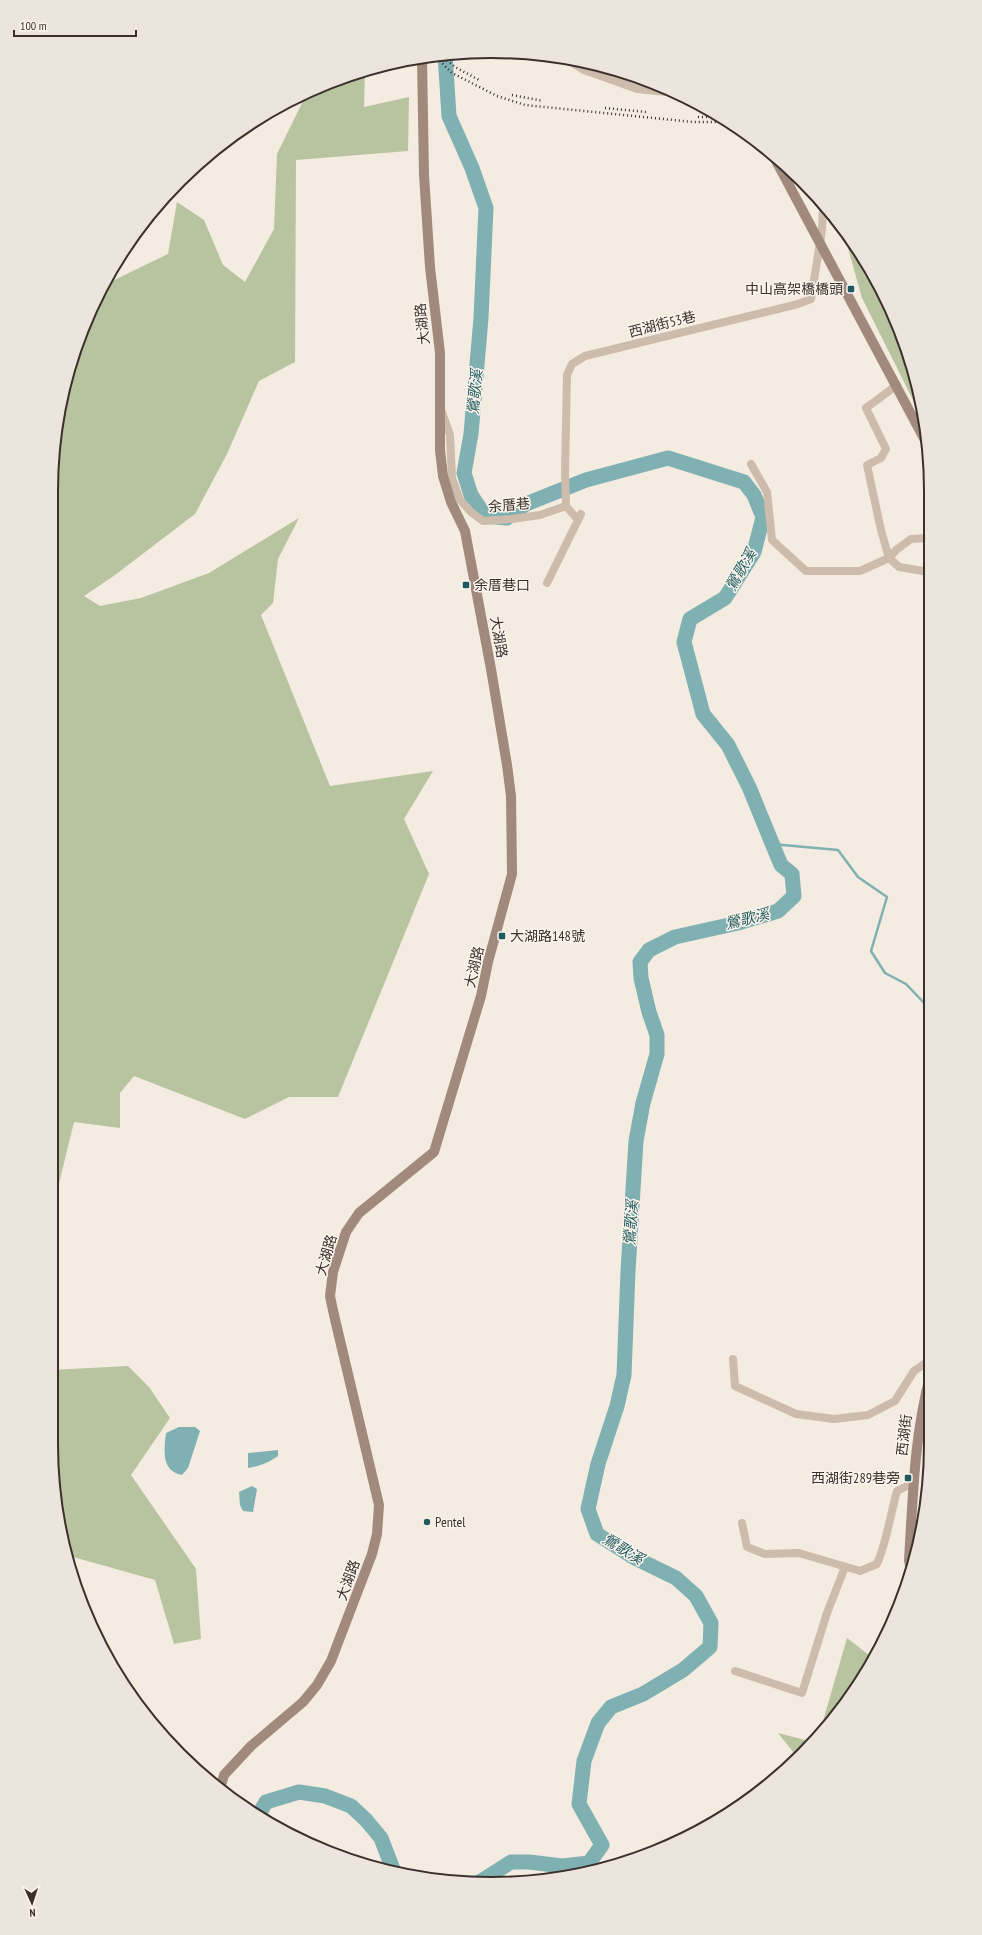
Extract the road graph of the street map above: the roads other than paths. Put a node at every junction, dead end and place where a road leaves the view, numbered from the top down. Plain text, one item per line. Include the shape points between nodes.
1 (422, 64) edge
2 (579, 67) edge
3 (658, 92) edge
4 (780, 169) edge
5 (823, 212) edge
6 (820, 245) junction
7 (897, 385) junction
8 (440, 408) junction
9 (919, 429) edge
10 (751, 464) dead end
11 (566, 506) junction
12 (924, 538) edge
13 (889, 558) junction
14 (924, 571) edge
15 (547, 583) dead end
16 (733, 1359) dead end
17 (924, 1364) edge
18 (924, 1399) edge
19 (913, 1483) junction
20 (742, 1523) dead end
21 (910, 1551) edge
22 (845, 1567) junction
23 (735, 1671) dead end
24 (222, 1783) edge

1 - 8 street, 大湖路 via 424,175 430,267 440,353
2 - 3 street via 637,90
4 - 6 street
5 - 6 street
6 - 7 street
6 - 11 street, 西湖街53巷 via 811,299 586,356 572,364 567,374
7 - 9 street
7 - 13 street via 866,408 886,449 882,458 867,465
8 - 11 street, 余厝巷 via 450,435 452,478 460,500 471,512 483,521 512,520 540,515
8 - 24 street, 大湖路 via 440,450 444,476 450,502 465,531 502,734 511,796 512,874 488,962 482,996 434,1152 359,1213 346,1232 333,1272 330,1296 379,1505 377,1534 372,1554 331,1661 317,1685 302,1702 251,1746 224,1774
10 - 13 street via 767,492 772,540 806,571 860,571
11 - 15 street via 579,517
12 - 13 street via 911,539
13 - 14 street via 899,567
16 - 17 street via 735,1386 796,1414 834,1419 868,1415 895,1401 914,1371
18 - 19 street, 西湖街
19 - 21 street, 西湖街
19 - 22 street via 897,1491 885,1547 877,1564 860,1571
20 - 22 street via 747,1547 765,1554 799,1553
22 - 23 street via 827,1613 802,1693

